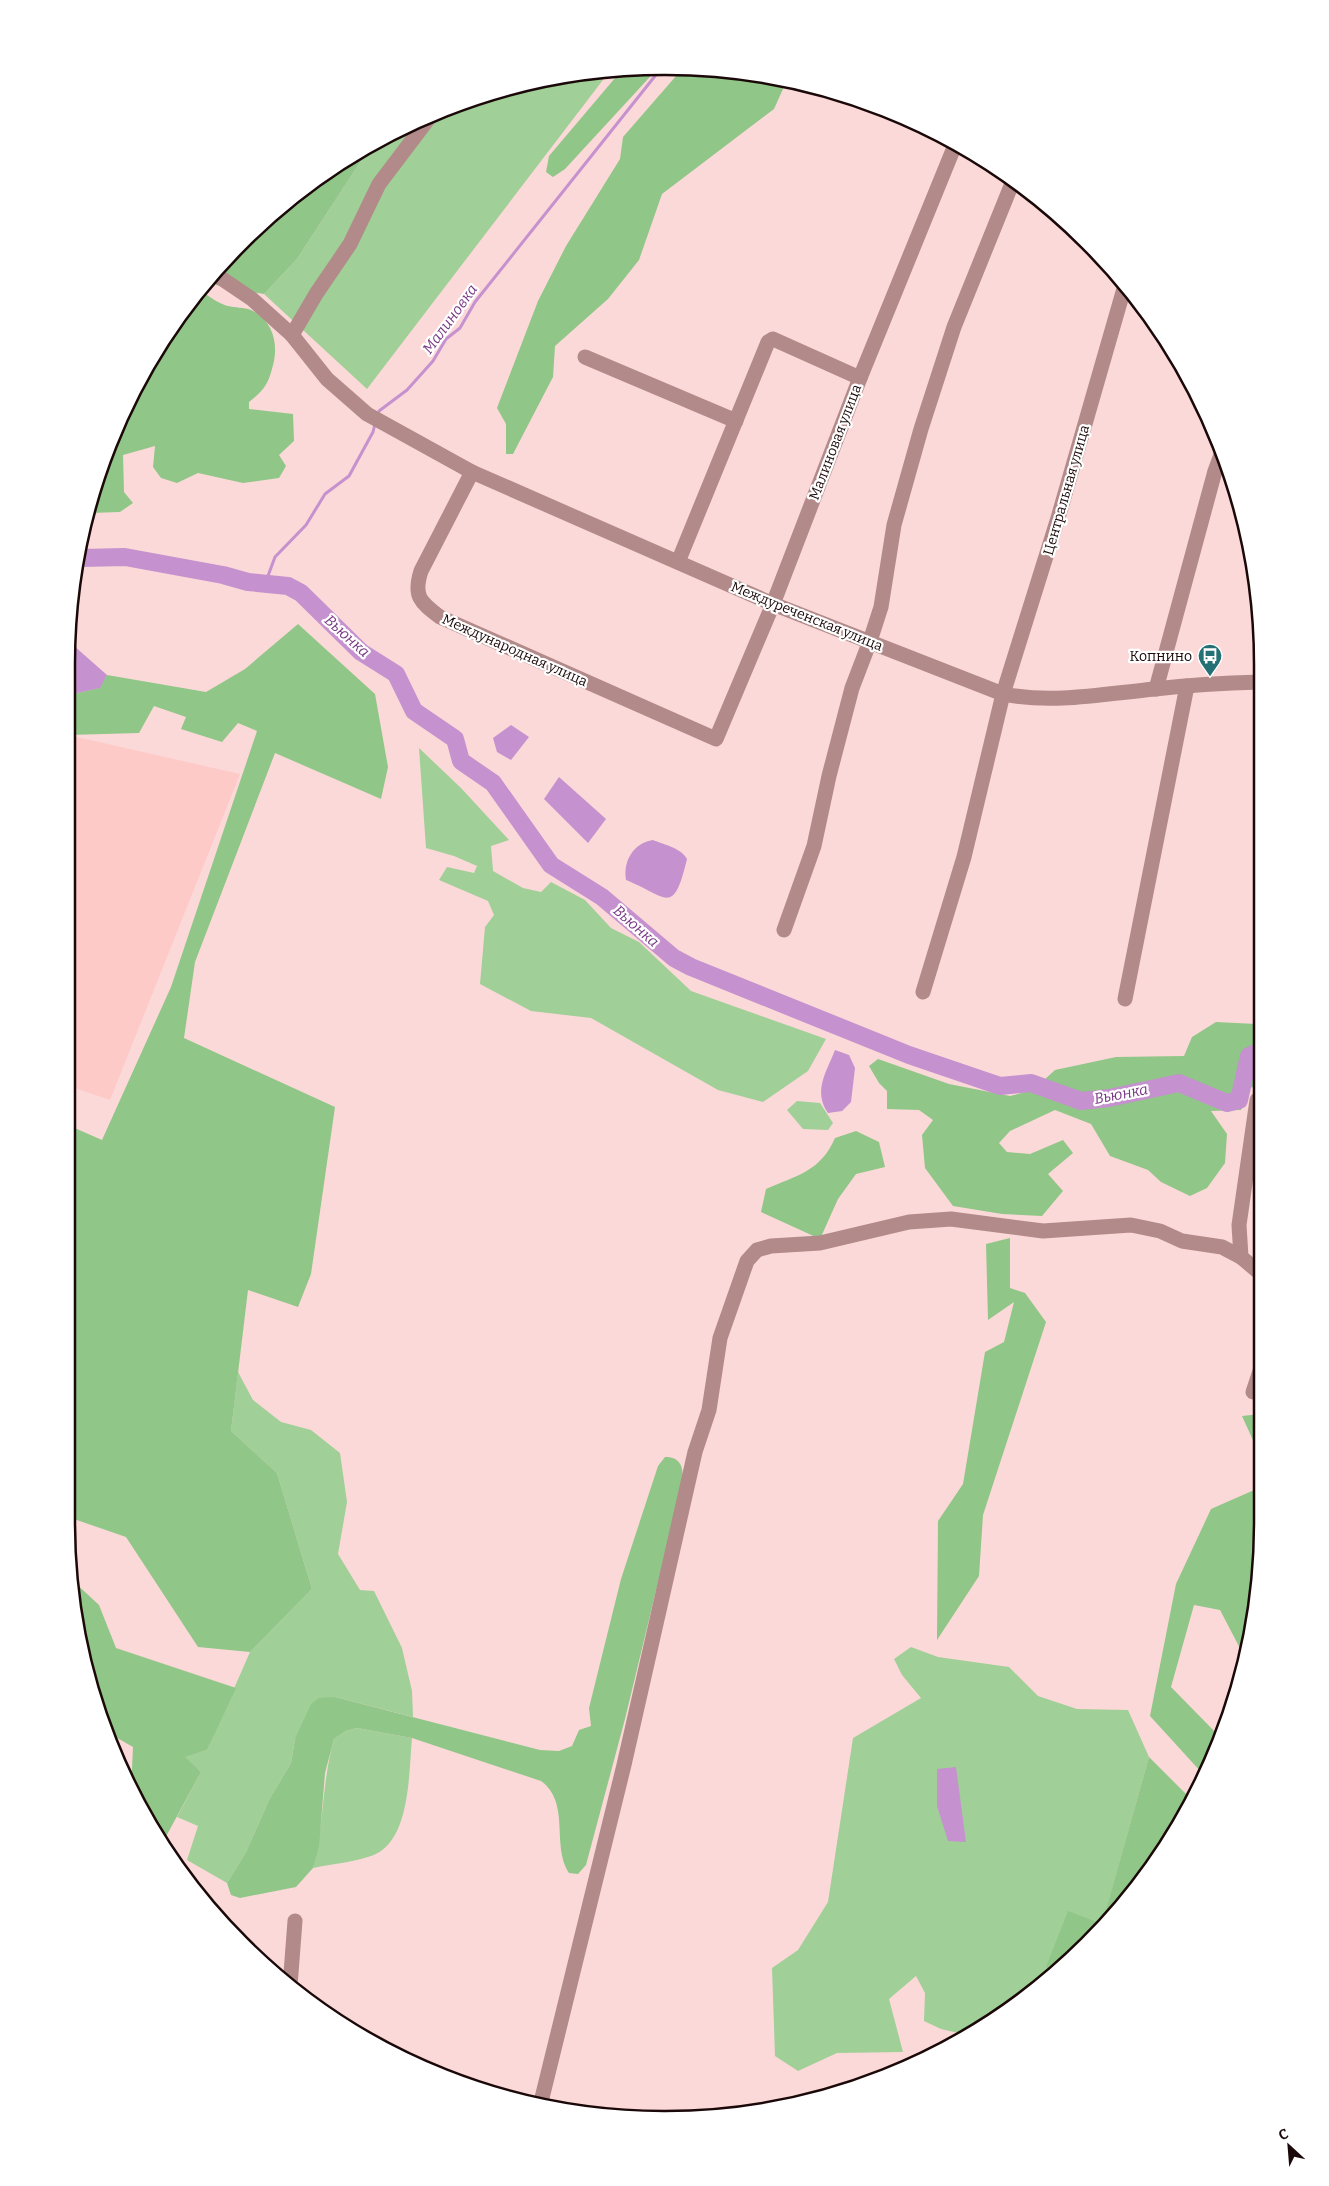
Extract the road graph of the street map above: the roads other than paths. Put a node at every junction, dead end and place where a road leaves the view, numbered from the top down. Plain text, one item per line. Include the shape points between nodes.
1 (421, 128) edge
2 (952, 150) edge
3 (1010, 188) edge
4 (220, 277) edge
5 (1122, 294) edge
6 (292, 335) junction
7 (585, 357) dead end
8 (860, 378) junction
9 (736, 421) junction
10 (1218, 462) edge
11 (472, 472) junction
12 (678, 562) junction
13 (773, 604) junction
14 (870, 641) junction
15 (1254, 682) edge
16 (1187, 686) junction
17 (1156, 689) junction
18 (1003, 694) junction
19 (716, 739) joint
20 (784, 930) dead end
21 (923, 992) dead end
22 (1125, 999) dead end
23 (1254, 1122) edge
24 (1241, 1257) junction
25 (1254, 1268) edge
26 (295, 1921) dead end
27 (291, 1977) edge
28 (542, 2098) edge

1 - 6 street via 379,184 350,244
2 - 8 street, Малиновая улица
3 - 14 street via 954,327 921,429 894,525 881,607
4 - 6 street, Междуреченская улица via 252,299
5 - 18 street, Центральная улица
6 - 11 street, Междуреченская улица via 327,379 367,414
7 - 9 street
8 - 9 street via 773,339 768,342
8 - 13 street, Малиновая улица
9 - 12 street
10 - 17 street
11 - 12 street, Междуреченская улица
11 - 19 street, Международная улица via 420,571 417,589 424,605 440,617
12 - 13 street, Междуреченская улица
13 - 14 street, Междуреченская улица
13 - 19 street, Малиновая улица
14 - 18 street, Междуреченская улица
14 - 20 street via 852,688 814,846
15 - 16 street, Междуреченская улица
16 - 17 street, Междуреченская улица
16 - 22 street
17 - 18 street, Междуреченская улица via 1060,700
18 - 21 street, Центральная улица via 964,857
23 - 24 street via 1240,1225
24 - 25 street
24 - 28 street via 1222,1247 1182,1241 1160,1231 1131,1225 1043,1231 951,1219 909,1222 820,1244 771,1246 757,1250 748,1261 720,1338 709,1410 695,1452 624,1765
26 - 27 street

